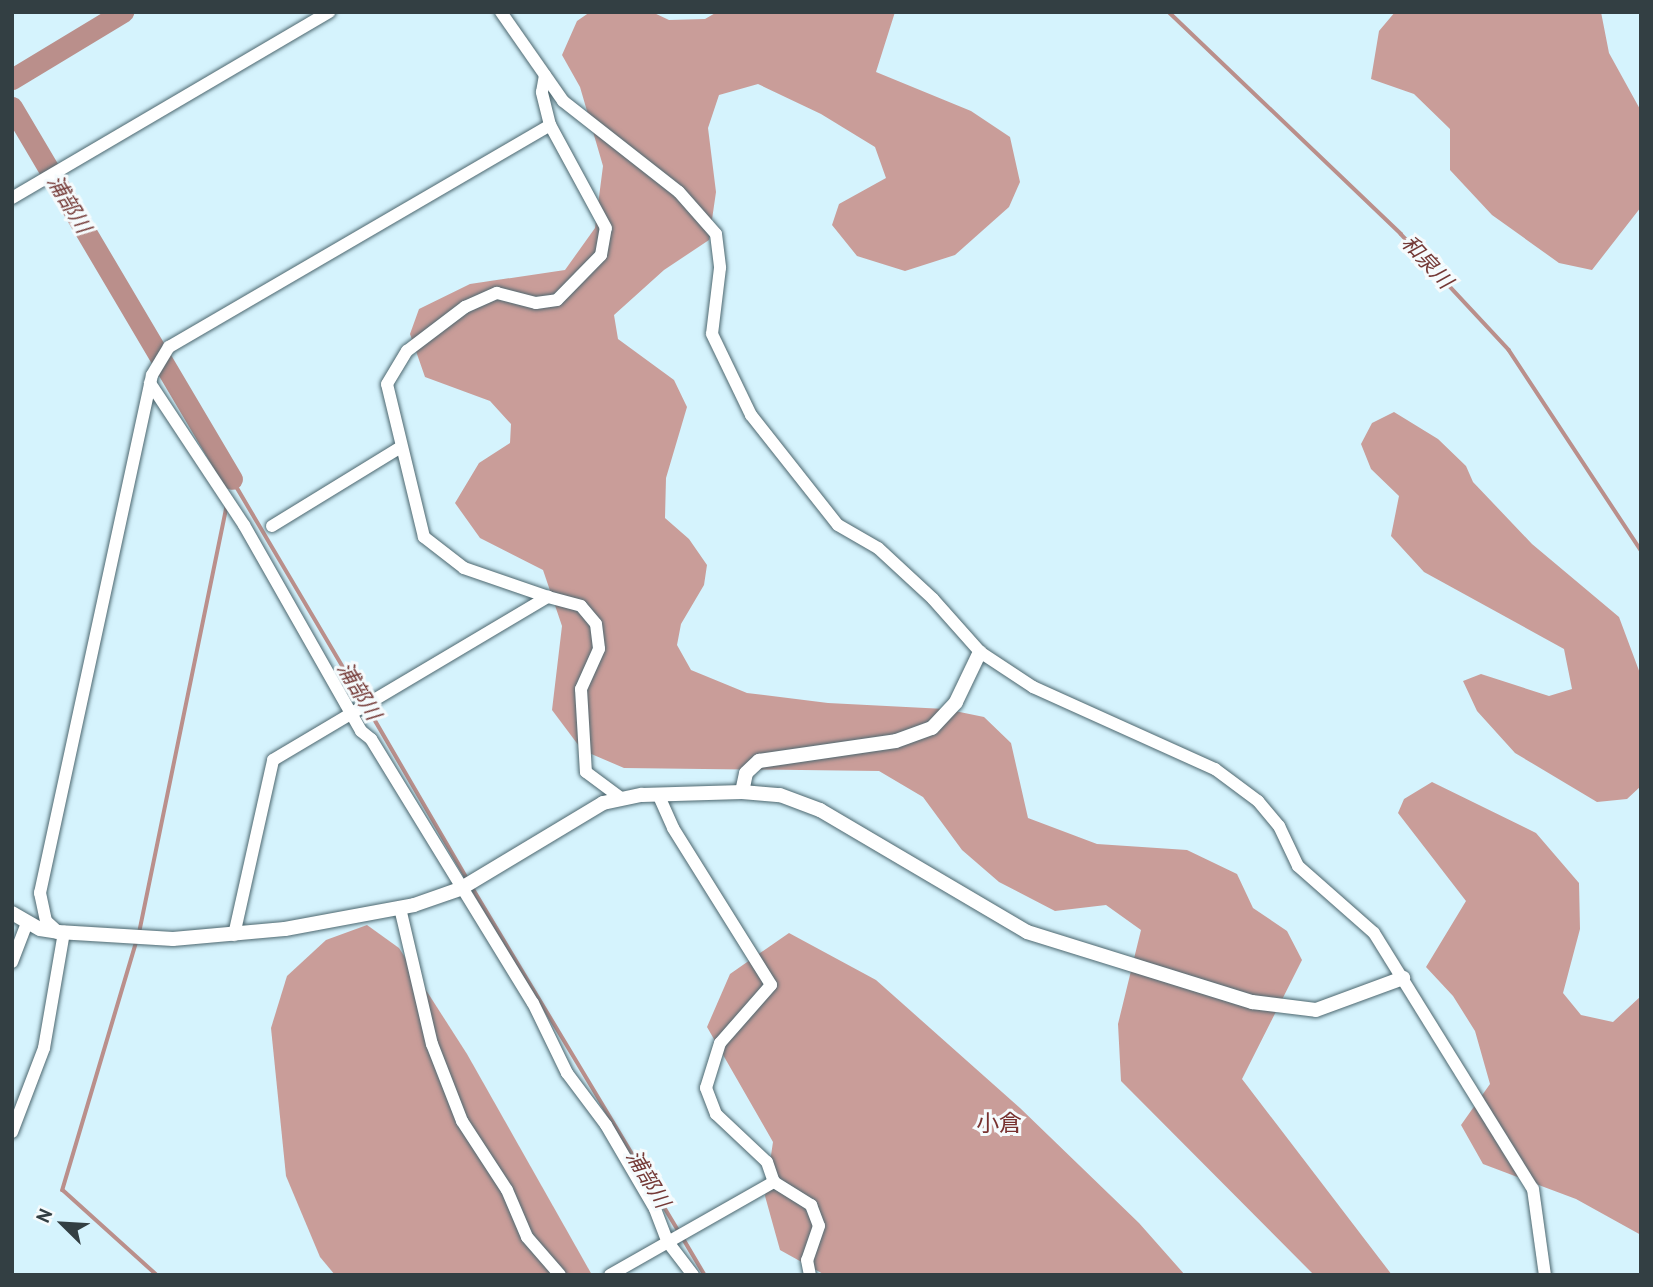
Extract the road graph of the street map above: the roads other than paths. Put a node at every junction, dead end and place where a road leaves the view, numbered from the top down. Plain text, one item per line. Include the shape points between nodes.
1 (329, 12) edge
2 (501, 12) edge
3 (545, 75) junction
4 (550, 125) junction
5 (12, 198) edge
6 (151, 379) junction
7 (401, 447) junction
8 (272, 526) dead end
9 (548, 597) junction
10 (980, 652) junction
11 (352, 713) junction
12 (742, 792) junction
13 (658, 794) junction
14 (621, 798) junction
15 (460, 889) junction
16 (400, 908) junction
17 (12, 913) edge
18 (27, 923) junction
19 (61, 932) junction
20 (234, 935) junction
21 (12, 962) edge
22 (1403, 978) junction
23 (12, 1132) edge
24 (774, 1182) junction
25 (667, 1241) junction
26 (560, 1275) edge
27 (610, 1275) edge
28 (694, 1275) edge
29 (810, 1275) edge
30 (1545, 1275) edge

1 - 5 street
2 - 3 street
3 - 4 street via 542,92
3 - 10 street via 563,101 679,192 716,234 720,268 712,334 751,415 838,525 878,548 933,598
4 - 6 street via 169,347
4 - 7 street via 606,228 606,244 568,293 557,300 537,303 508,294 487,295 407,351 387,384
6 - 11 street via 244,525
6 - 19 street via 40,893 46,921
7 - 8 street
7 - 9 street via 429,542 464,568
9 - 11 street
9 - 14 street via 581,606 596,624 599,649 581,689 586,772
10 - 12 street via 956,702 932,728 896,741 759,761 746,773
10 - 22 street via 1033,688 1081,712 1215,769 1258,802 1279,826 1298,866 1374,933
11 - 15 street
11 - 20 street via 272,760
12 - 13 street
12 - 22 street via 779,795 820,810 1027,932 1252,1002 1315,1010
13 - 14 street
13 - 24 street via 673,828 771,985 720,1043 706,1088 716,1114 766,1162
14 - 15 street via 581,816
15 - 16 street
15 - 25 street via 533,1003 567,1073 606,1125 655,1209
16 - 20 street
16 - 26 street via 432,1044 462,1121 507,1190 527,1237
17 - 18 street
18 - 19 street
18 - 21 street
19 - 20 street via 173,939
19 - 23 street via 44,1048
22 - 30 street via 1533,1189
24 - 25 street
24 - 29 street via 811,1205 816,1215 818,1237 807,1261
25 - 27 street
25 - 28 street

